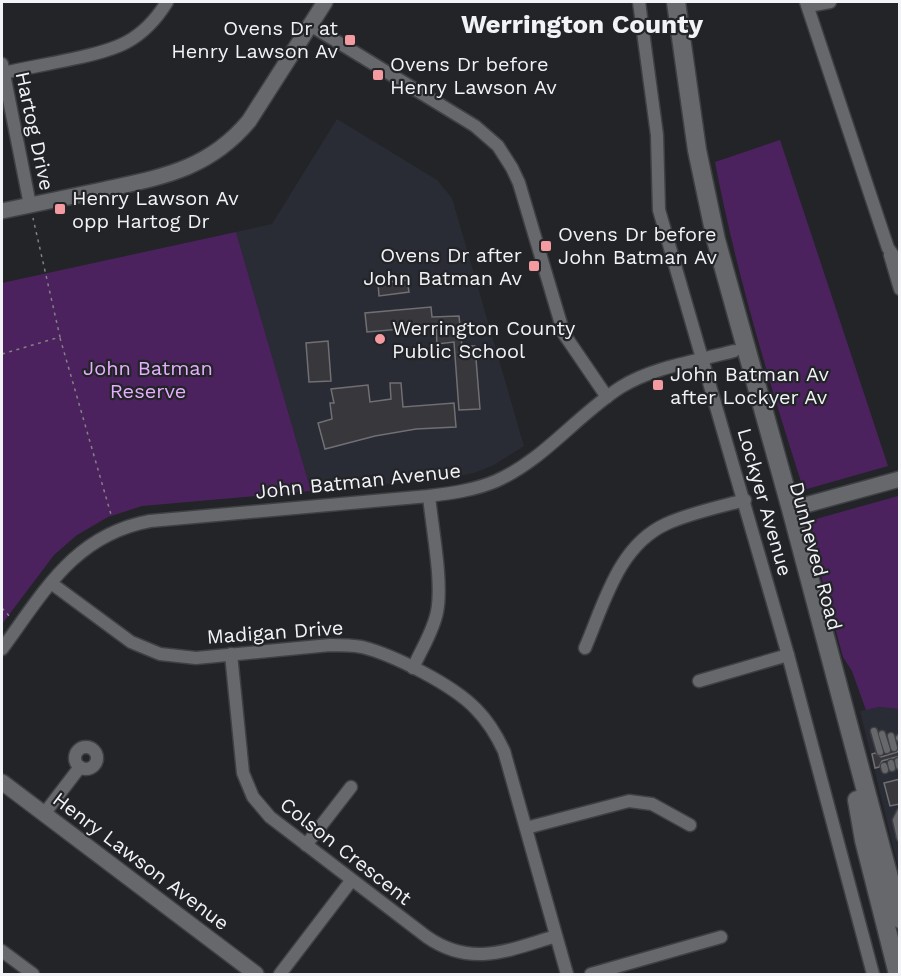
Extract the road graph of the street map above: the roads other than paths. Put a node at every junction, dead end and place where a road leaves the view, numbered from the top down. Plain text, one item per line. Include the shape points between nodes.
1 (167, 2) edge
2 (325, 2) edge
3 (639, 2) edge
4 (676, 2) edge
5 (830, 2) edge
6 (807, 4) edge
7 (310, 25) junction
8 (2, 69) edge
9 (697, 150) junction
10 (30, 205) junction
11 (2, 212) edge
12 (888, 248) junction
13 (900, 265) edge
14 (900, 289) edge
15 (738, 322) junction
16 (734, 351) junction
17 (704, 359) junction
18 (752, 370) junction
19 (607, 397) junction
20 (900, 479) edge
21 (429, 496) junction
22 (776, 496) junction
23 (745, 500) junction
24 (791, 509) junction
25 (785, 528) junction
26 (51, 583) junction
27 (585, 648) dead end
28 (2, 649) edge
29 (231, 654) junction
30 (788, 655) junction
31 (413, 668) junction
32 (699, 681) dead end
33 (874, 731) dead end
34 (882, 734) dead end
35 (891, 736) dead end
36 (887, 750) junction
37 (80, 767) dead end
38 (2, 782) edge
39 (351, 787) dead end
40 (900, 812) edge
41 (44, 814) junction
42 (690, 825) dead end
43 (526, 828) junction
44 (900, 838) edge
45 (306, 845) junction
46 (872, 872) junction
47 (351, 881) junction
48 (890, 884) junction
49 (880, 903) junction
50 (900, 919) edge
51 (556, 936) junction
52 (721, 937) dead end
53 (2, 951) edge
54 (28, 973) edge
55 (256, 975) edge
56 (280, 975) edge
57 (567, 975) edge
58 (591, 975) edge
59 (873, 975) edge
60 (898, 975) edge

1 - 8 street via 149,26 120,47
2 - 7 street
3 - 17 street, Lockyer Avenue via 657,135 659,210
4 - 9 main road, Dunheved Road
5 - 6 street
6 - 12 street
7 - 10 street via 249,121 213,155 167,176
7 - 19 street via 475,126 506,156 519,183 561,327
8 - 10 street, Hartog Drive
9 - 15 main road, Dunheved Road
9 - 16 main road, Dunheved Road via 696,171 706,235
10 - 11 street
12 - 13 street
12 - 14 street
15 - 16 main road
15 - 18 main road, Dunheved Road
16 - 17 street, John Batman Avenue
16 - 18 main road
16 - 22 main road, Dunheved Road
17 - 19 street, John Batman Avenue via 639,378
17 - 23 street, Lockyer Avenue
18 - 24 main road, Dunheved Road
19 - 21 street, John Batman Avenue via 515,471 479,487
20 - 24 street
21 - 26 street, John Batman Avenue via 135,524 85,548
21 - 31 street via 438,603
22 - 24 main road
22 - 25 main road, Dunheved Road
23 - 27 street via 672,521 641,541 617,574
23 - 30 street, Lockyer Avenue
24 - 25 main road
24 - 48 main road, Dunheved Road
25 - 46 main road, Dunheved Road via 848,753
26 - 28 street, John Batman Avenue
26 - 29 street, Madigan Drive via 119,634 150,651 183,658
29 - 31 street, Madigan Drive via 351,645 376,651
29 - 45 street, Colson Crescent via 240,757 247,786 259,807
30 - 32 street
30 - 59 street, Lockyer Avenue
31 - 43 street, Madigan Drive via 463,697 488,722 504,752
33 - 36 lane
34 - 36 lane
35 - 36 lane
37 - 41 street
38 - 41 street, Henry Lawson Avenue
39 - 45 street
40 - 44 lane via 896,820
41 - 55 street, Henry Lawson Avenue
42 - 43 street via 652,804 629,801
43 - 51 street, Madigan Drive
45 - 47 street, Colson Crescent
46 - 48 main road
46 - 49 main road, Dunheved Road
47 - 51 street, Colson Crescent via 434,942 456,952 498,953
47 - 56 street
48 - 49 main road
48 - 50 main road, Dunheved Road
49 - 60 main road, Dunheved Road
51 - 57 street, Madigan Drive
52 - 58 street
53 - 54 street

